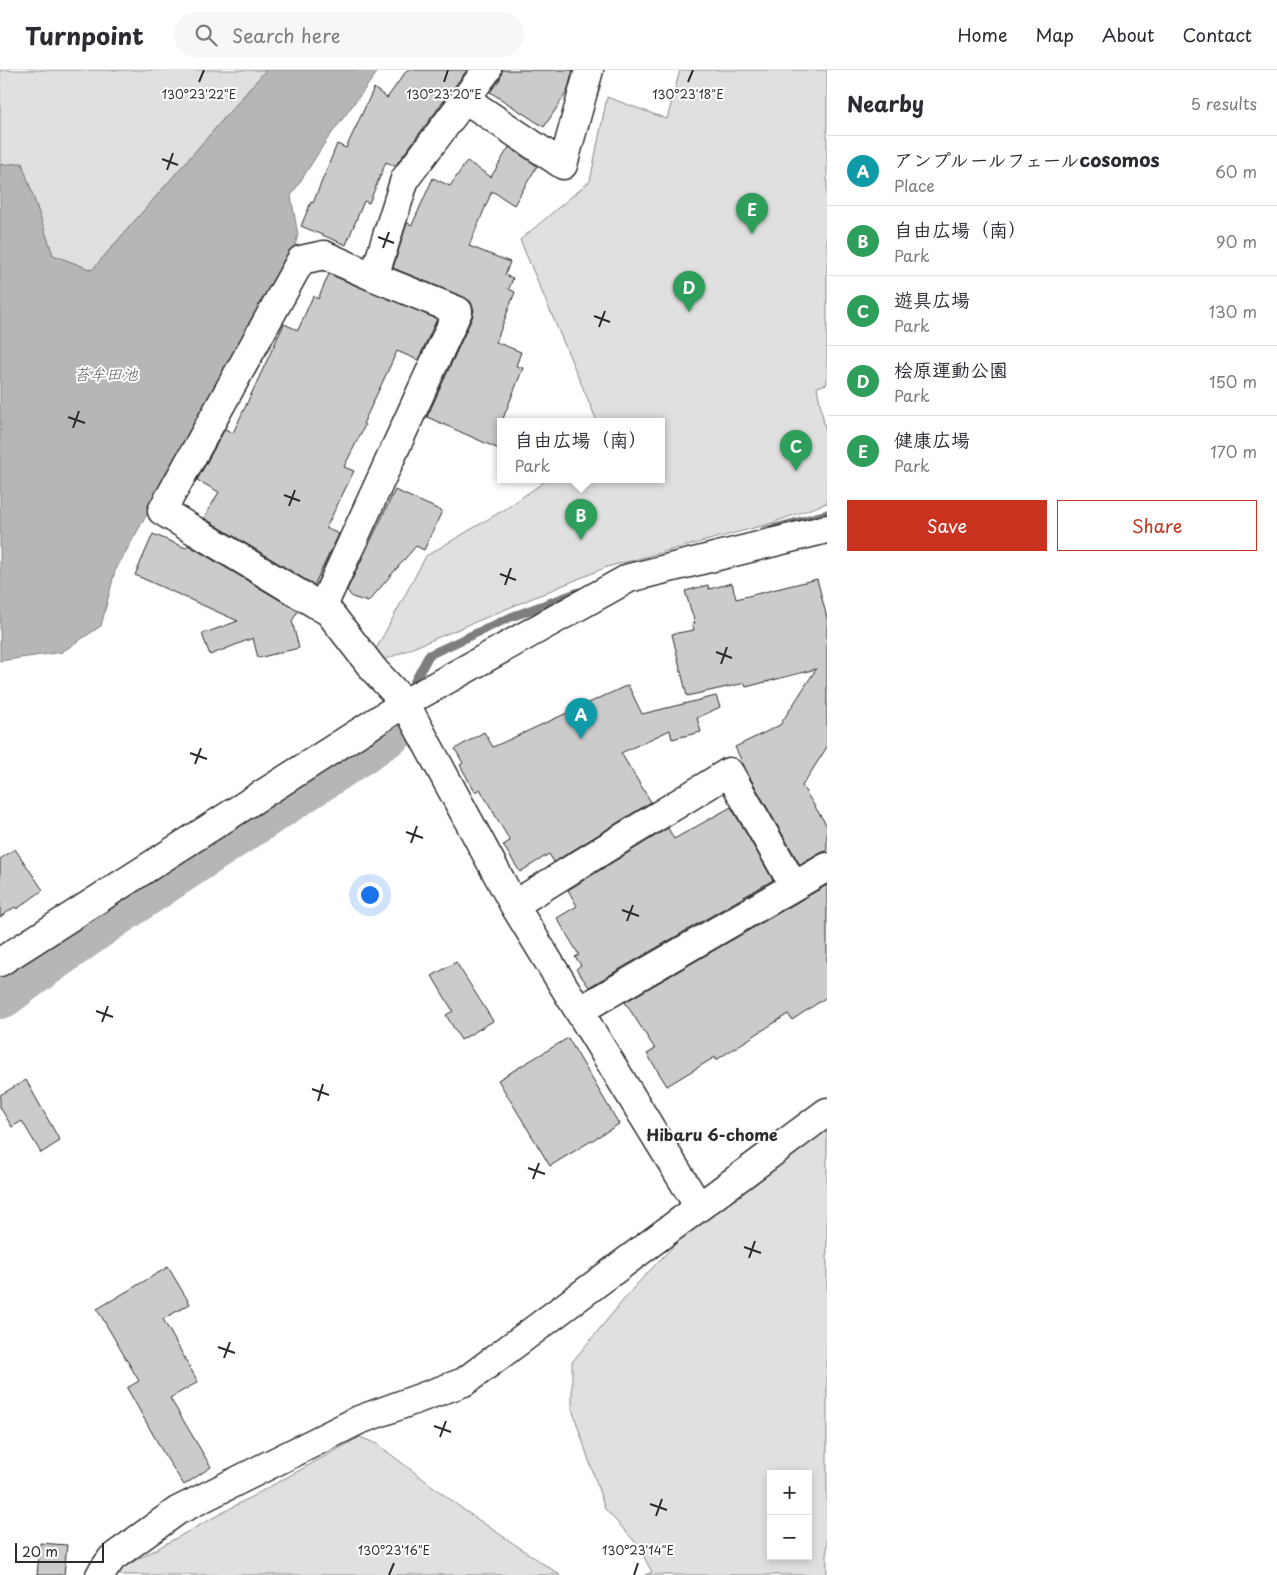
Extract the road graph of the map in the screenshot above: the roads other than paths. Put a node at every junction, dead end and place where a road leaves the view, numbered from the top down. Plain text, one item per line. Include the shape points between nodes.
1 (487, 70) edge
2 (588, 70) edge
3 (465, 100) junction
4 (374, 277) junction
5 (827, 529) edge
6 (322, 608) junction
7 (405, 702) junction
8 (827, 867) edge
9 (794, 886) junction
10 (514, 905) junction
11 (0, 962) edge
12 (579, 1011) junction
13 (827, 1112) edge
14 (699, 1207) junction
15 (100, 1575) edge

1 - 3 street
2 - 3 street via 564,165
3 - 4 street via 405,179
4 - 6 street via 458,312
4 - 6 street via 324,255 301,260 162,511
5 - 7 street via 629,578
6 - 7 street via 329,612 374,670
7 - 10 street
7 - 11 street
8 - 9 street
9 - 10 street via 729,772
9 - 12 street
10 - 12 street
12 - 14 street
13 - 14 street
14 - 15 street via 464,1382 359,1420 177,1511 112,1558

